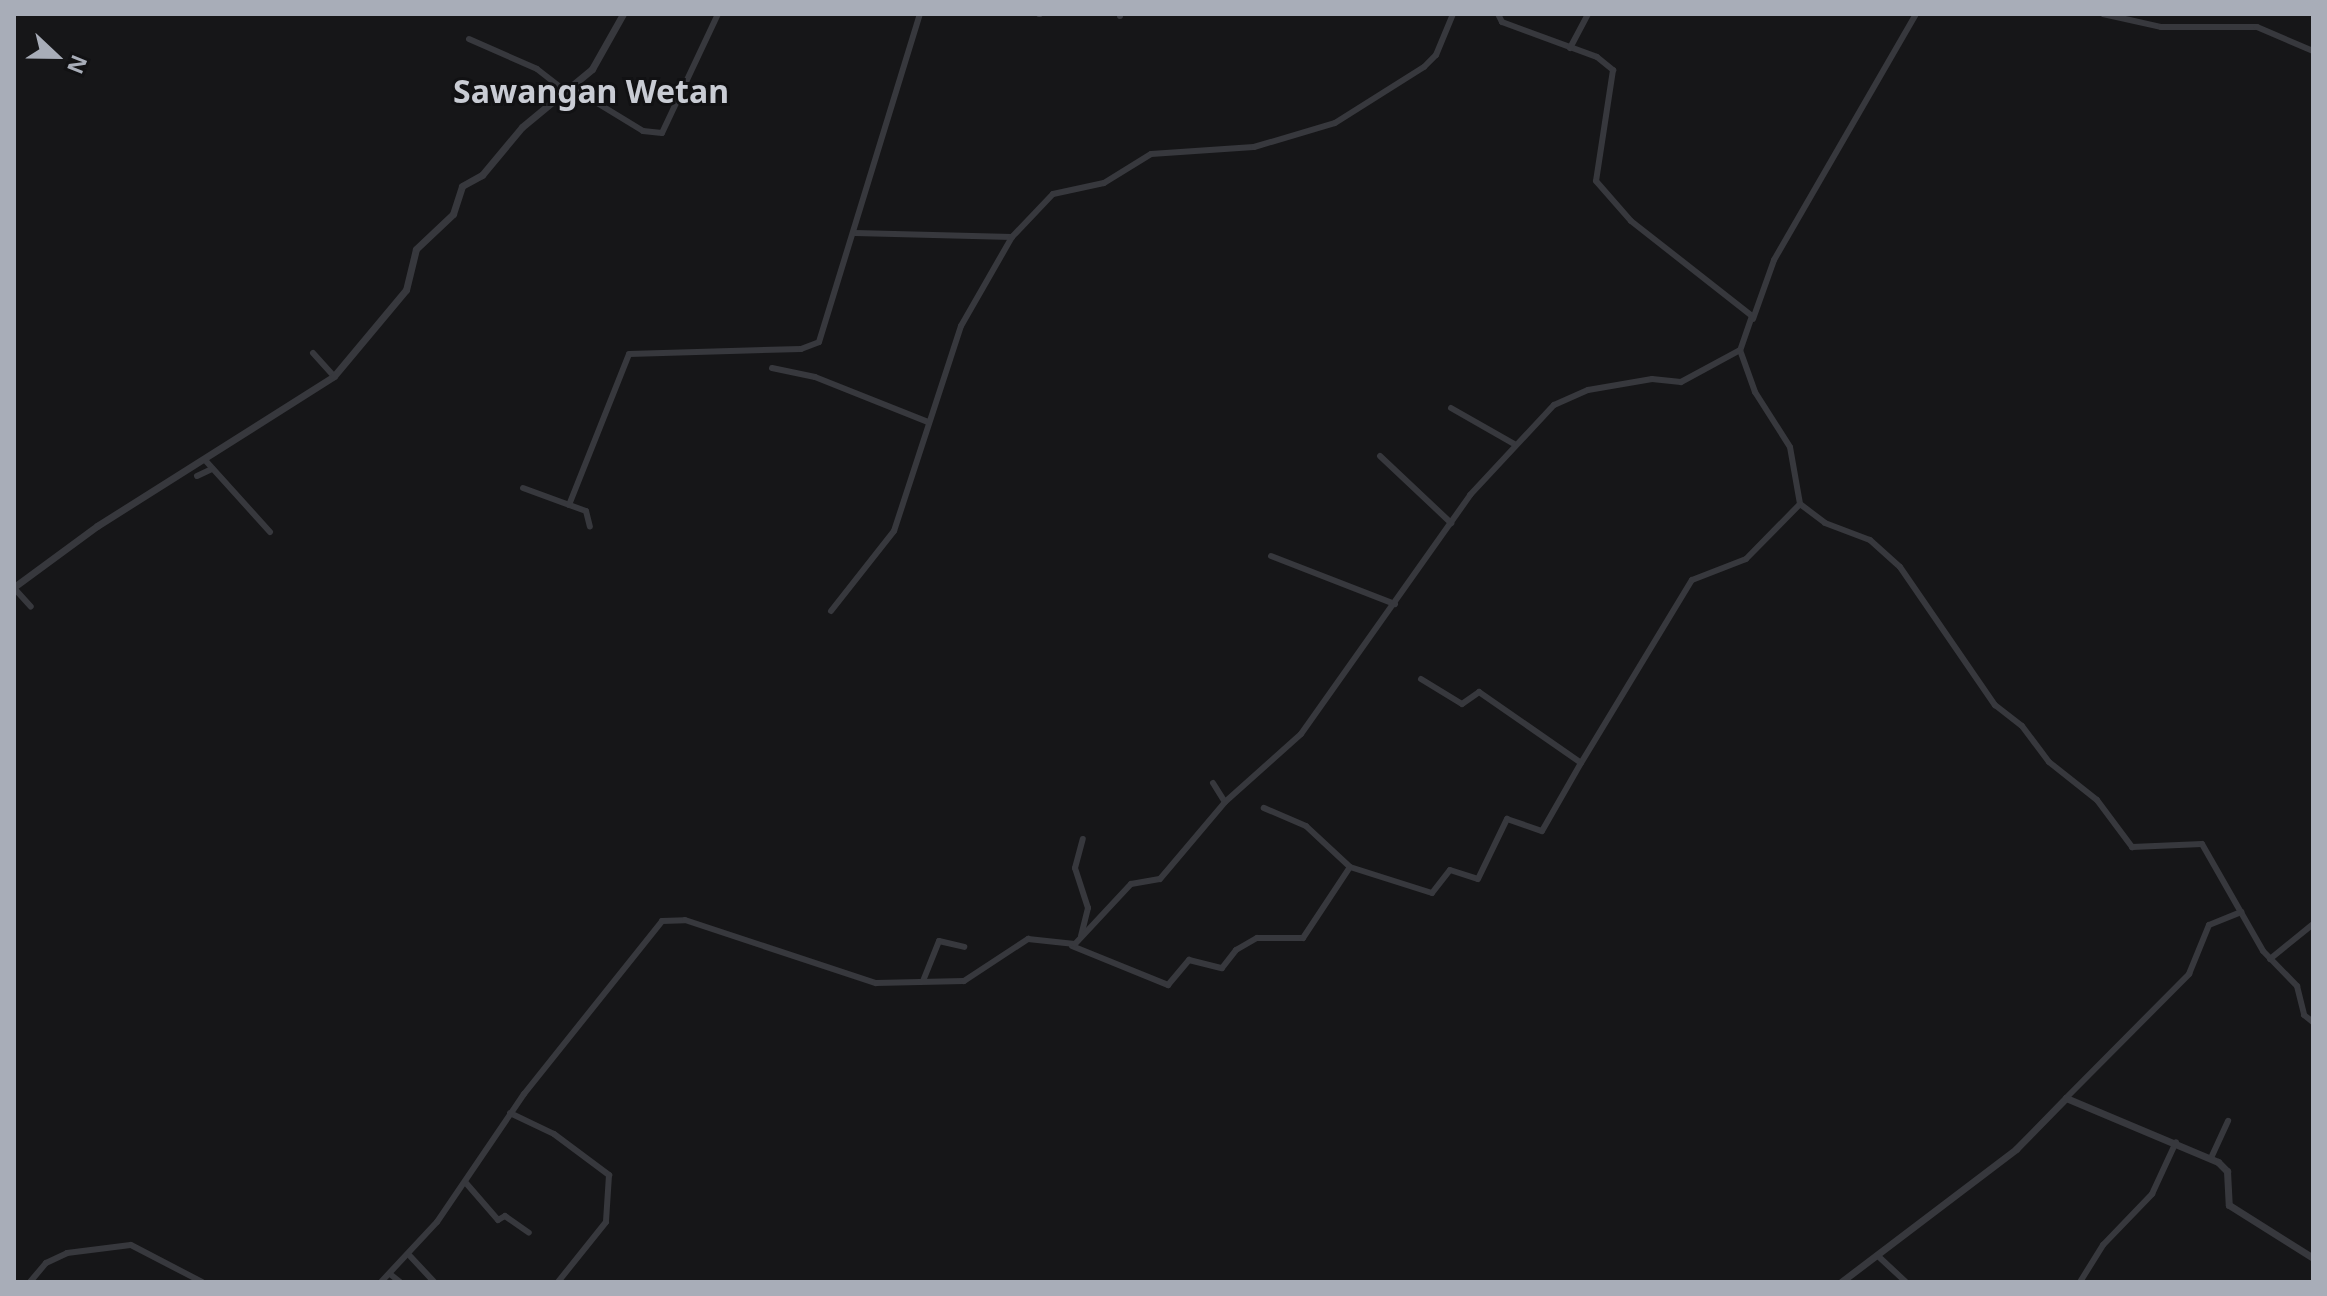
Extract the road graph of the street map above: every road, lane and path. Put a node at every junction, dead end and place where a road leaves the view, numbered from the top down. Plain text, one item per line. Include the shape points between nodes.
1 (623, 14) edge
2 (718, 14) edge
3 (920, 14) edge
4 (1453, 14) edge
5 (1498, 14) edge
6 (1588, 14) edge
7 (1916, 14) edge
8 (2103, 14) edge
9 (469, 39) dead end
10 (1570, 48) junction
11 (2313, 51) edge
12 (568, 89) junction
13 (855, 233) junction
14 (1012, 237) junction
15 (1753, 319) junction
16 (1740, 350) junction
17 (313, 353) dead end
18 (772, 368) dead end
19 (334, 376) junction
20 (1451, 408) dead end
21 (928, 422) junction
22 (1514, 444) junction
23 (1380, 456) dead end
24 (205, 460) junction
25 (212, 469) junction
26 (197, 476) dead end
27 (523, 488) dead end
28 (1800, 504) junction
29 (569, 505) junction
30 (1451, 523) junction
31 (590, 527) dead end
32 (270, 532) dead end
33 (1271, 556) dead end
34 (14, 587) edge
35 (1395, 604) junction
36 (31, 607) dead end
37 (831, 611) dead end
38 (1421, 679) dead end
39 (1581, 763) junction
40 (1213, 783) dead end
41 (1225, 802) junction
42 (1264, 808) dead end
43 (1083, 839) dead end
44 (1350, 867) junction
45 (2242, 912) junction
46 (2313, 924) edge
47 (1080, 940) junction
48 (1072, 945) junction
49 (964, 947) dead end
50 (2270, 959) junction
51 (923, 981) junction
52 (2313, 1022) edge
53 (2066, 1098) junction
54 (510, 1113) junction
55 (2228, 1121) dead end
56 (2176, 1142) junction
57 (2211, 1158) junction
58 (466, 1183) junction
59 (529, 1233) dead end
60 (410, 1256) junction
61 (1878, 1256) junction
62 (2313, 1258) edge
63 (390, 1274) junction
64 (30, 1282) edge
65 (202, 1282) edge
66 (381, 1282) edge
67 (400, 1282) edge
68 (434, 1282) edge
69 (558, 1282) edge
70 (1841, 1282) edge
71 (1906, 1282) edge
72 (2080, 1282) edge

1 - 12 street via 601,54
2 - 12 street via 665,129 657,134
3 - 13 street
4 - 14 street via 1436,55 1424,67 1335,123 1254,147 1140,157 1102,184 1062,188
5 - 10 street via 1502,22
6 - 10 street
7 - 15 street via 1774,260
8 - 11 street via 2161,27 2257,27
9 - 12 street
10 - 15 street via 1597,57 1615,74 1595,165 1600,188 1631,221
12 - 19 street via 512,136 482,175 462,186 453,214 416,249 406,290
13 - 14 street
13 - 29 street via 814,347 628,355 590,464
14 - 21 street via 950,352
15 - 16 street
16 - 22 street via 1681,382 1652,379 1566,397
16 - 28 street via 1755,392 1790,447
17 - 19 street
18 - 21 street via 815,377
19 - 24 street
20 - 22 street
21 - 37 street via 887,545
22 - 30 street
23 - 30 street
24 - 25 street
24 - 34 street
25 - 26 street
25 - 32 street
27 - 29 street
28 - 39 street via 1746,559 1692,580
28 - 45 street via 1825,523 1876,544 1900,567 1982,689 2049,762 2097,800 2137,850 2188,840 2202,844
29 - 31 street via 589,514
30 - 35 street
33 - 35 street
34 - 36 street
35 - 41 street via 1301,734
38 - 39 street via 1462,704 1479,692
39 - 44 street via 1542,831 1507,819 1478,879 1450,870 1432,893
40 - 41 street
41 - 47 street via 1160,879 1131,884
42 - 44 street via 1306,826
43 - 47 street via 1075,868 1088,908
44 - 48 street via 1303,938 1257,938 1236,950 1222,968 1189,960 1169,984
45 - 50 street
45 - 53 street via 2209,925 2189,974
46 - 50 street
47 - 48 street
48 - 51 street via 1033,938 972,980
49 - 51 street via 939,941
50 - 52 street via 2292,978 2304,1015
51 - 54 street via 876,983 685,920 666,920
53 - 56 street
53 - 61 street via 2016,1149
54 - 58 street
54 - 69 street via 554,1134 608,1173 606,1222
55 - 57 street
56 - 57 street
56 - 72 street via 2152,1194 2103,1245
57 - 62 street via 2227,1171 2232,1208
58 - 59 street via 498,1220 505,1216
58 - 60 street
60 - 63 street
60 - 68 street
61 - 70 street
61 - 71 street
63 - 66 street
63 - 67 street
64 - 65 street via 46,1263 80,1249 148,1249

